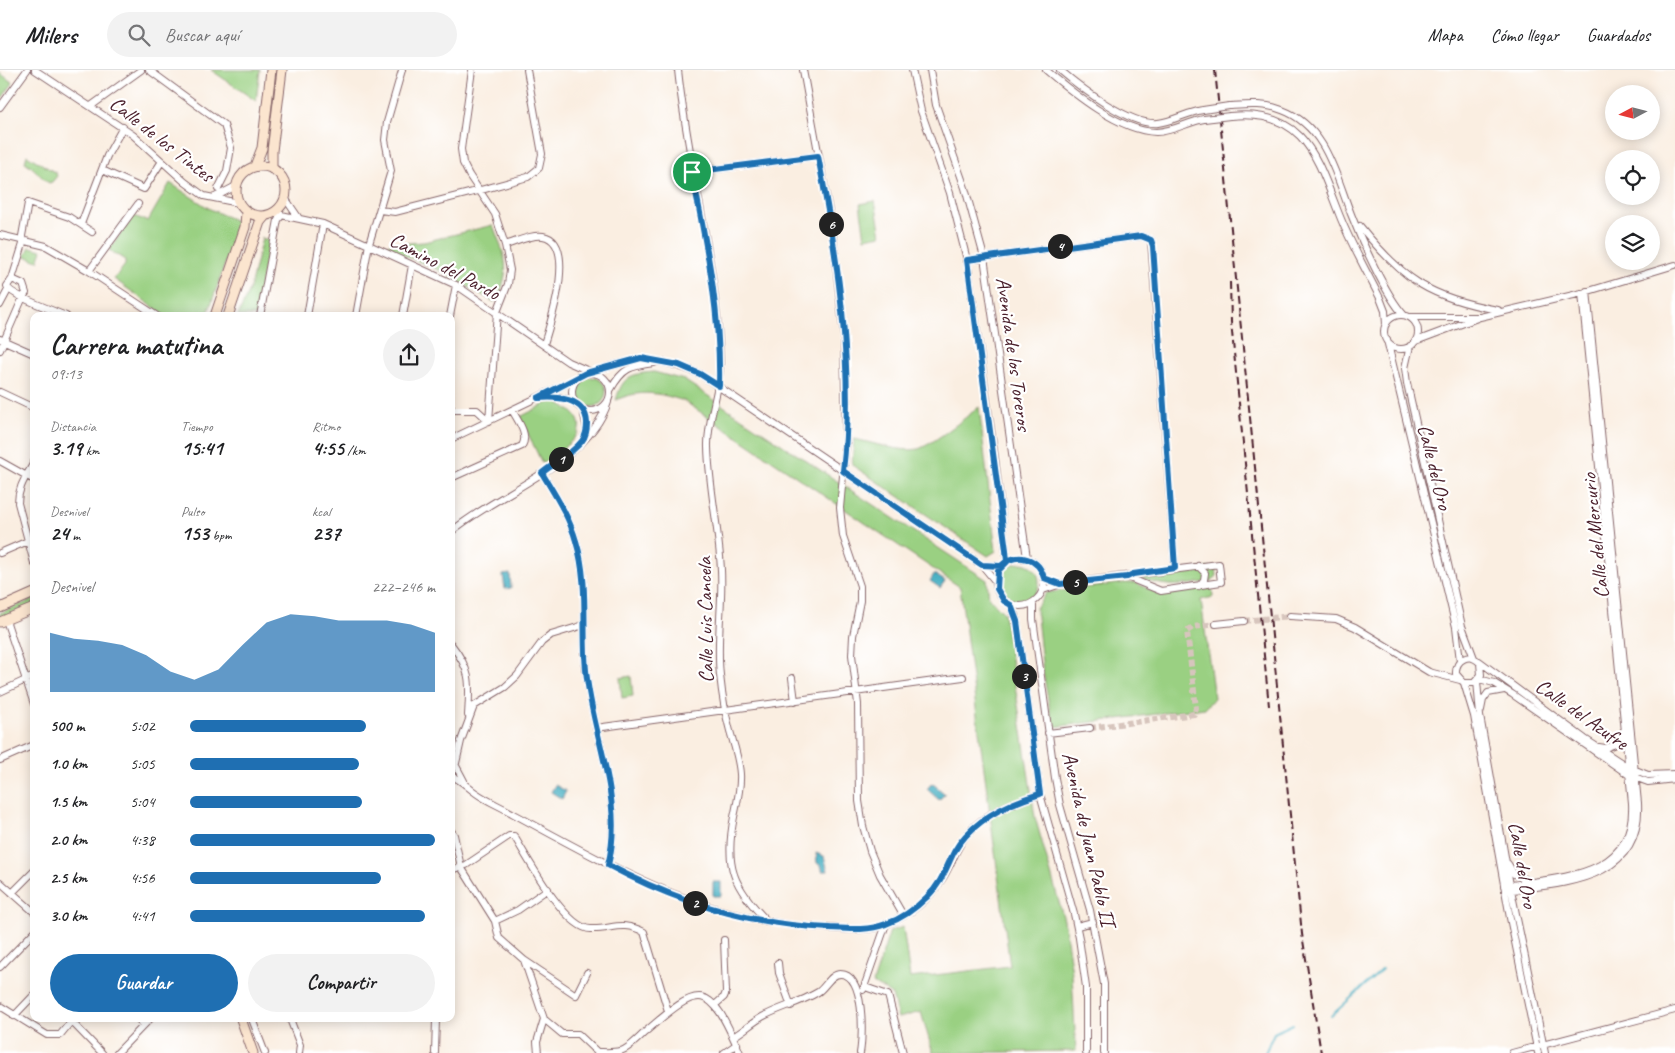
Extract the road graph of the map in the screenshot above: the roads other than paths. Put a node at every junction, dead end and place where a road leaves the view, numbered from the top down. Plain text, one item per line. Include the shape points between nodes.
1 (27, 70) edge
2 (141, 70) edge
3 (149, 70) edge
4 (271, 70) edge
5 (282, 70) edge
6 (402, 70) edge
7 (472, 70) edge
8 (527, 70) edge
9 (678, 70) edge
10 (803, 70) edge
11 (912, 70) edge
12 (930, 70) edge
13 (1046, 70) edge
14 (1060, 70) edge
15 (38, 71) edge
16 (91, 106) junction
17 (0, 107) edge
18 (123, 127) junction
19 (818, 156) junction
20 (162, 161) junction
21 (255, 166) junction
22 (272, 169) junction
23 (102, 170) junction
24 (692, 172) junction
25 (236, 186) junction
26 (218, 189) dead end
27 (481, 190) junction
28 (215, 197) junction
29 (285, 198) junction
30 (239, 203) junction
31 (138, 204) dead end
32 (380, 210) junction
33 (246, 211) junction
34 (273, 215) junction
35 (1352, 216) junction
36 (298, 217) junction
37 (81, 224) junction
38 (322, 224) junction
39 (92, 232) dead end
40 (0, 235) edge
41 (23, 241) junction
42 (369, 244) junction
43 (505, 245) junction
44 (984, 257) junction
45 (967, 260) junction
46 (412, 265) junction
47 (1675, 265) edge
48 (90, 271) junction
49 (12, 279) junction
50 (456, 285) junction
51 (8, 290) junction
52 (1584, 292) junction
53 (23, 297) junction
54 (0, 305) edge
55 (1502, 311) junction
56 (57, 312) edge
57 (151, 312) edge
58 (216, 312) edge
59 (229, 312) edge
60 (261, 312) edge
61 (308, 312) edge
62 (357, 312) edge
63 (403, 312) edge
64 (451, 312) edge
65 (496, 312) junction
66 (1407, 316) junction
67 (1480, 317) junction
68 (1386, 324) junction
69 (2, 340) edge
70 (1387, 340) junction
71 (544, 344) junction
72 (1413, 344) junction
73 (0, 350) edge
74 (30, 352) edge
75 (568, 362) junction
76 (663, 362) junction
77 (592, 372) junction
78 (576, 379) junction
79 (719, 386) junction
80 (610, 389) junction
81 (0, 392) edge
82 (538, 398) junction
83 (574, 401) junction
84 (608, 402) junction
85 (30, 406) edge
86 (455, 410) edge
87 (512, 410) junction
88 (583, 410) junction
89 (489, 421) junction
90 (455, 437) edge
91 (582, 441) junction
92 (0, 460) edge
93 (30, 468) edge
94 (843, 471) junction
95 (542, 473) junction
96 (26, 475) junction
97 (455, 476) edge
98 (30, 478) edge
99 (455, 529) edge
100 (28, 541) junction
101 (30, 548) edge
102 (0, 553) edge
103 (1027, 558) junction
104 (1004, 564) junction
105 (982, 565) junction
106 (1198, 566) junction
107 (1175, 568) junction
108 (1127, 577) junction
109 (1044, 578) junction
110 (996, 582) junction
111 (1060, 584) junction
112 (1199, 586) junction
113 (1043, 590) junction
114 (30, 595) edge
115 (1033, 603) junction
116 (1011, 605) junction
117 (0, 608) edge
118 (30, 610) edge
119 (1290, 616) tunnel mouth
120 (3, 621) edge
121 (1244, 621) tunnel mouth
122 (1216, 624) tunnel mouth
123 (584, 625) junction
124 (455, 651) edge
125 (1476, 659) junction
126 (1460, 661) junction
127 (1456, 670) junction
128 (1444, 676) junction
129 (963, 677) dead end
130 (30, 678) edge
131 (792, 678) dead end
132 (26, 679) junction
133 (1478, 680) junction
134 (1462, 681) junction
135 (1504, 690) junction
136 (0, 692) edge
137 (30, 692) edge
138 (857, 692) junction
139 (471, 694) junction
140 (481, 701) junction
141 (794, 701) junction
142 (725, 710) junction
143 (1480, 716) junction
144 (1624, 721) junction
145 (468, 723) junction
146 (596, 728) junction
147 (1090, 728) tunnel mouth
148 (1048, 733) junction
149 (461, 741) junction
150 (30, 746) edge
151 (1597, 747) junction
152 (455, 748) edge
153 (0, 760) edge
154 (455, 760) edge
155 (455, 765) edge
156 (1631, 768) junction
157 (1675, 774) edge
158 (455, 777) edge
159 (1632, 777) junction
160 (1675, 779) edge
161 (466, 784) junction
162 (1040, 794) junction
163 (455, 840) edge
164 (1506, 862) junction
165 (608, 865) junction
166 (460, 867) junction
167 (455, 869) edge
168 (30, 875) edge
169 (0, 882) edge
170 (1530, 882) junction
171 (1507, 888) junction
172 (548, 889) junction
173 (12, 893) junction
174 (751, 905) junction
175 (30, 909) edge
176 (903, 915) junction
177 (746, 918) junction
178 (495, 922) junction
179 (768, 922) junction
180 (1093, 922) junction
181 (886, 924) junction
182 (1077, 926) junction
183 (872, 928) junction
184 (30, 936) edge
185 (724, 940) dead end
186 (880, 941) junction
187 (524, 960) junction
188 (778, 963) dead end
189 (0, 968) edge
190 (587, 973) dead end
191 (865, 987) junction
192 (860, 995) junction
193 (30, 999) edge
194 (716, 1004) junction
195 (0, 1006) edge
196 (791, 1006) junction
197 (1675, 1010) edge
198 (668, 1011) junction
199 (14, 1016) junction
200 (544, 1019) junction
201 (70, 1022) edge
202 (74, 1022) edge
203 (141, 1022) edge
204 (147, 1022) edge
205 (242, 1022) edge
206 (253, 1022) edge
207 (291, 1022) edge
208 (436, 1022) edge
209 (144, 1025) junction
210 (733, 1037) junction
211 (737, 1044) junction
212 (1539, 1048) edge
213 (102, 1053) edge
214 (117, 1053) edge
215 (253, 1053) edge
216 (265, 1053) edge
217 (299, 1053) edge
218 (435, 1053) edge
219 (538, 1053) edge
220 (724, 1053) edge
221 (740, 1053) edge
222 (860, 1053) edge
223 (903, 1053) edge
224 (1086, 1053) edge
225 (1104, 1053) edge
226 (1512, 1053) edge
227 (1545, 1053) edge

1 - 17 street
2 - 16 street
3 - 26 street via 224,125 231,148 227,171
4 - 21 main road via 262,148
5 - 22 main road
6 - 32 street via 387,122 385,140 391,171
7 - 27 street via 461,149 463,163
8 - 27 street via 542,154 539,168 528,177
9 - 24 street, Calle Luis Cancela
10 - 19 street
11 - 45 street, Avenida de los Toreros via 920,111 950,193
12 - 44 street, Avenida de los Toreros via 936,105 965,188
13 - 68 street, bridge via 1091,104 1135,128 1157,132 1204,119 1251,114 1276,120 1291,128 1306,141 1321,165 1342,220 1380,298
14 - 35 street, bridge via 1096,97 1148,123 1169,121 1187,112 1229,106 1250,104 1282,110 1298,118 1325,147
15 - 16 street, Calle de los Tintes
16 - 18 street, Calle de los Tintes
18 - 20 street, Calle de los Tintes
18 - 23 street
19 - 24 street
19 - 94 street via 832,228 844,337 846,444
20 - 23 street via 144,189
20 - 28 street, Calle de los Tintes via 204,196
21 - 22 main road
21 - 25 main road via 243,173
22 - 29 main road via 284,181
23 - 37 street
24 - 79 street, Calle Luis Cancela via 712,281 720,361
25 - 28 street, Calle de los Tintes
25 - 30 main road
27 - 32 street via 395,212
27 - 43 street via 495,214
28 - 30 street, Calle de los Tintes
29 - 34 main road
29 - 36 street
30 - 33 main road
31 - 48 street
32 - 42 street
33 - 34 main road via 255,215
33 - 58 main road via 245,226
34 - 36 street, Camino del Pardo
34 - 59 main road via 260,222
34 - 60 street via 278,220
35 - 55 street via 1380,251 1418,284 1447,299
35 - 66 street via 1393,300
36 - 38 street, Camino del Pardo
37 - 39 street
37 - 41 street via 55,211 28,203
38 - 42 street, Camino del Pardo
38 - 61 street
40 - 41 street
41 - 48 street via 46,246
41 - 49 street
42 - 46 street, Camino del Pardo
42 - 62 street
43 - 65 street via 510,270 508,284
43 - 71 street via 543,236 550,239 559,255 558,294
44 - 45 street
44 - 103 street, Avenida de los Toreros
44 - 107 street via 1141,236 1151,240
45 - 104 street, Avenida de los Toreros via 995,458
46 - 50 street, Camino del Pardo
46 - 63 street
47 - 52 street
48 - 57 street
49 - 51 street
49 - 53 street via 26,288
50 - 64 street
50 - 65 street, Camino del Pardo
51 - 53 street
51 - 54 street
52 - 55 street
52 - 144 street, Calle del Mercurio
52 - 156 street, Calle del Mercurio
53 - 56 street
53 - 69 street
55 - 67 street
65 - 71 street, Camino del Pardo
65 - 89 street
66 - 67 street
66 - 68 street via 1392,318
66 - 72 street via 1418,328
67 - 72 street
68 - 70 street
69 - 73 street
69 - 74 street
70 - 72 street via 1400,349
70 - 126 street, Calle del Oro via 1454,618
71 - 75 street, Camino del Pardo
72 - 125 street, Calle del Oro via 1405,368 1407,383 1462,626
75 - 77 street, Camino del Pardo
75 - 78 street, Camino del Pardo
76 - 77 street via 641,358
76 - 79 street via 679,365
76 - 80 street via 628,368
77 - 78 street
77 - 80 street via 605,378
78 - 82 street
78 - 83 street via 572,392
79 - 94 street
79 - 142 street, Calle Luis Cancela via 708,445 720,551 718,650
80 - 84 street
81 - 85 street
82 - 83 street via 559,397
82 - 87 street
83 - 88 street
84 - 88 street via 594,411
84 - 91 street via 592,432
86 - 89 street via 477,410
87 - 89 street
87 - 97 street via 525,436 522,446
88 - 91 street via 587,429
89 - 90 street
91 - 95 street
92 - 96 street
93 - 96 street
94 - 105 street
94 - 138 street via 840,520 860,586 852,655
95 - 99 street
95 - 123 street via 560,502 576,540 583,575
96 - 98 street
96 - 100 street via 18,503
100 - 101 street
100 - 102 street
103 - 104 street
103 - 109 street via 1037,564
104 - 105 street
104 - 110 street
105 - 110 street
106 - 107 street
106 - 112 street via 1204,570 1205,577
106 - 112 street via 1219,564 1221,582
107 - 108 street
108 - 111 street
108 - 112 street via 1161,591
109 - 111 street
109 - 113 street
110 - 116 street via 1000,596
111 - 113 street
113 - 115 street
114 - 117 main road
115 - 116 street via 1020,607
115 - 148 street, Avenida de Juan Pablo II
116 - 162 street, Avenida de Juan Pablo II via 1017,621
118 - 120 main road
119 - 128 street via 1336,619 1429,672
120 - 132 street
121 - 122 street
123 - 140 street via 551,635 517,676
123 - 146 street via 586,671
124 - 139 street via 466,670
125 - 126 street via 1466,657
125 - 133 street via 1482,671
125 - 151 street, Calle del Azufre
126 - 127 street
127 - 128 street
127 - 134 street
128 - 134 street
129 - 138 street
130 - 132 street
131 - 141 street
132 - 136 street
132 - 137 street
133 - 134 street via 1470,684
133 - 135 street, Calle del Azufre via 1494,683
133 - 143 street, Calle del Oro
134 - 171 street, Calle del Oro via 1474,716
135 - 143 street via 1488,693
135 - 159 street, Calle del Azufre
138 - 141 street
138 - 176 street via 859,801 863,826 880,876
139 - 140 street
139 - 145 street
140 - 145 street via 474,706
141 - 142 street
142 - 146 street
142 - 174 street, Calle Luis Cancela via 740,774 740,791 730,837 730,860 735,882
143 - 164 street, Calle del Oro
144 - 151 street via 1618,743
144 - 156 street, Calle del Mercurio
145 - 149 street
146 - 165 street via 614,809 613,847
147 - 148 street
148 - 180 street, Avenida de Juan Pablo II via 1060,805
149 - 152 street
149 - 154 street
150 - 153 street
151 - 156 street, Calle del Azufre
155 - 161 street
156 - 157 street, Calle del Azufre via 1648,775
156 - 159 street, Calle del Mercurio
158 - 161 street
159 - 160 street, Calle del Azufre via 1648,782
159 - 170 street via 1630,827 1617,853 1593,870
159 - 171 street via 1638,811 1636,828 1621,857 1609,868 1582,880
161 - 165 street via 476,793
162 - 176 street via 1010,804 969,832 929,896
162 - 182 street, Avenida de Juan Pablo II
163 - 166 street
164 - 170 street via 1514,874
164 - 171 street, Calle del Oro
165 - 177 street via 684,899
166 - 167 street
166 - 172 street via 514,836
166 - 178 street
168 - 173 street
169 - 173 street
170 - 171 street
171 - 212 street, Calle del Oro
172 - 178 street
172 - 198 street via 573,922 590,930 616,925 644,932
173 - 175 street
174 - 177 street via 751,912
174 - 179 street, Calle Luis Cancela
176 - 181 street
177 - 179 street
178 - 187 street via 499,938
179 - 183 street via 815,928
180 - 182 street
180 - 225 street, Avenida de Juan Pablo II via 1104,984
181 - 183 street
181 - 186 street
182 - 224 street, Avenida de Juan Pablo II via 1086,987
183 - 186 street
184 - 189 street
185 - 194 street via 726,992
186 - 191 street
187 - 190 street via 576,995
187 - 200 street
188 - 196 street
191 - 192 street
191 - 223 street via 888,995
192 - 196 street via 854,982 840,974 835,975 823,989
192 - 222 street
193 - 199 street
194 - 198 street via 695,996
194 - 210 street
195 - 199 street
196 - 210 street via 762,1017
197 - 212 street
198 - 200 street via 621,1051 597,1052 578,1034 562,1034
199 - 201 street via 47,1035 60,1035
200 - 219 street via 537,1042
202 - 213 street
203 - 209 street
204 - 209 street
205 - 215 main road
206 - 216 street
207 - 217 street via 300,1045
208 - 218 street
209 - 214 street
210 - 211 street
211 - 220 street
211 - 221 street
212 - 226 street
212 - 227 street, Calle del Oro

